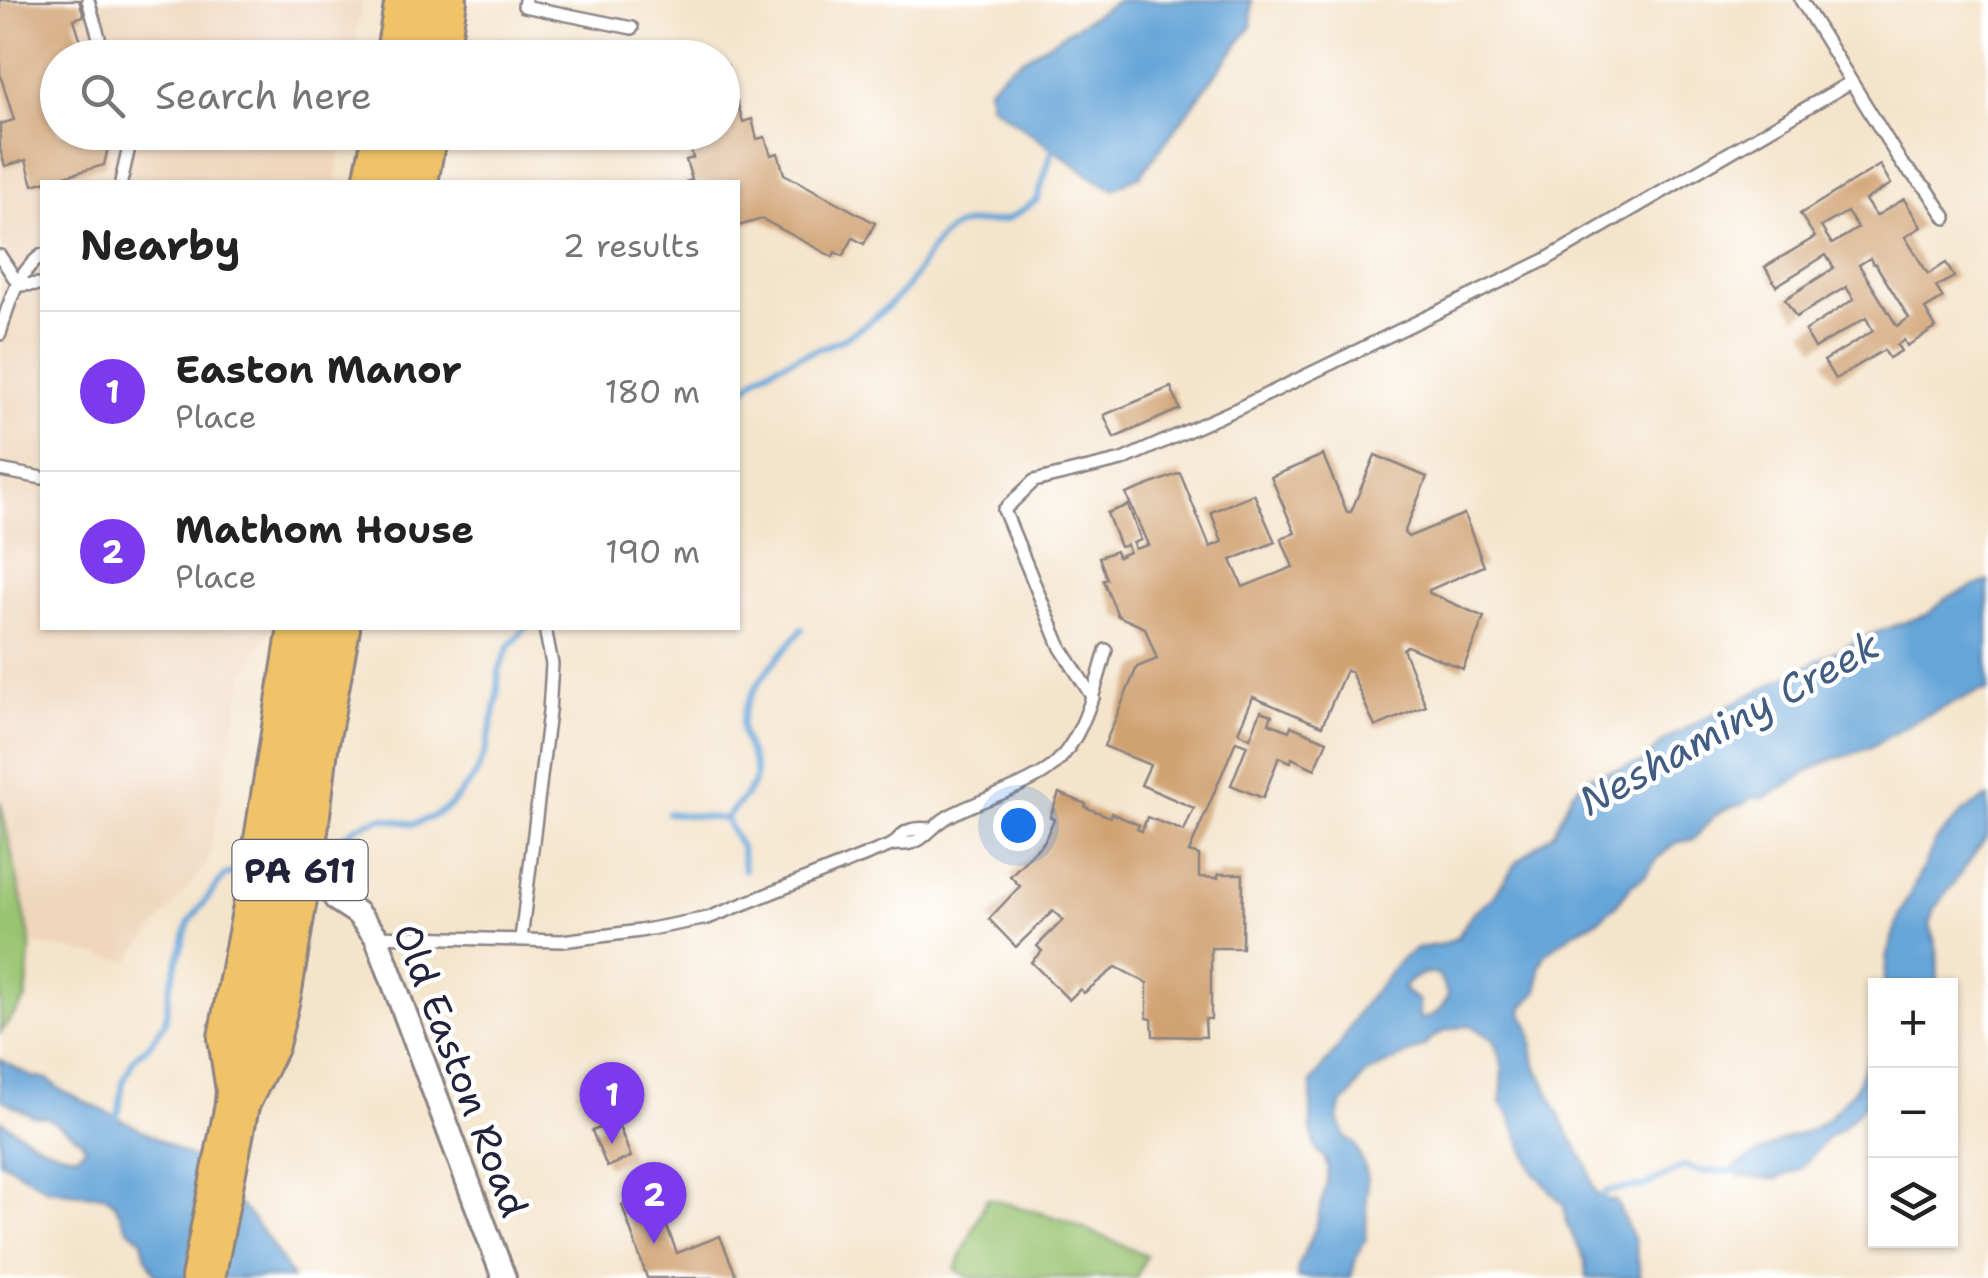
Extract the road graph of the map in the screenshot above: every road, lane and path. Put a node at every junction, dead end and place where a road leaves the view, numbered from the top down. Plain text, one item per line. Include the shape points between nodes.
1 (88, 0) edge
2 (407, 0) edge
3 (445, 0) edge
4 (524, 0) edge
5 (1801, 0) edge
6 (632, 28) dead end
7 (100, 40) edge
8 (400, 40) edge
9 (439, 40) edge
10 (1851, 82) junction
11 (127, 150) edge
12 (381, 150) edge
13 (422, 150) edge
14 (120, 180) edge
15 (375, 180) edge
16 (416, 180) edge
17 (1946, 218) dead end
18 (0, 256) edge
19 (40, 256) edge
20 (40, 284) edge
21 (19, 285) junction
22 (0, 334) edge
23 (0, 470) edge
24 (40, 478) edge
25 (300, 630) edge
26 (338, 630) edge
27 (545, 630) edge
28 (1106, 650) dead end
29 (1093, 698) junction
30 (306, 831) junction
31 (337, 900) junction
32 (376, 936) junction
33 (521, 939) junction
34 (284, 964) junction
35 (235, 1119) junction
36 (203, 1278) edge
37 (504, 1278) edge

1 - 7 lane
2 - 8 highway
3 - 9 highway
4 - 6 lane via 524,6
5 - 10 lane
10 - 17 lane via 1902,164
10 - 29 lane via 1545,260 1122,460 1034,481 1004,510 1060,648
11 - 14 lane
12 - 15 highway
13 - 16 highway
18 - 21 lane
19 - 21 lane
20 - 21 lane
21 - 22 lane
23 - 24 lane
25 - 35 highway, PA 611 via 230,1038
26 - 30 highway, PA 611
27 - 33 lane via 552,664 549,712
28 - 29 lane
29 - 33 lane via 1066,752 1045,772 930,829 902,833 894,844 708,918 562,940
30 - 31 street, Old Easton Road via 317,874
30 - 34 highway, PA 611
31 - 32 street, Old Easton Road
31 - 34 street via 306,918
32 - 33 lane
32 - 37 street, Old Easton Road
34 - 35 highway, PA 611 via 267,1044
35 - 36 highway, PA 611

